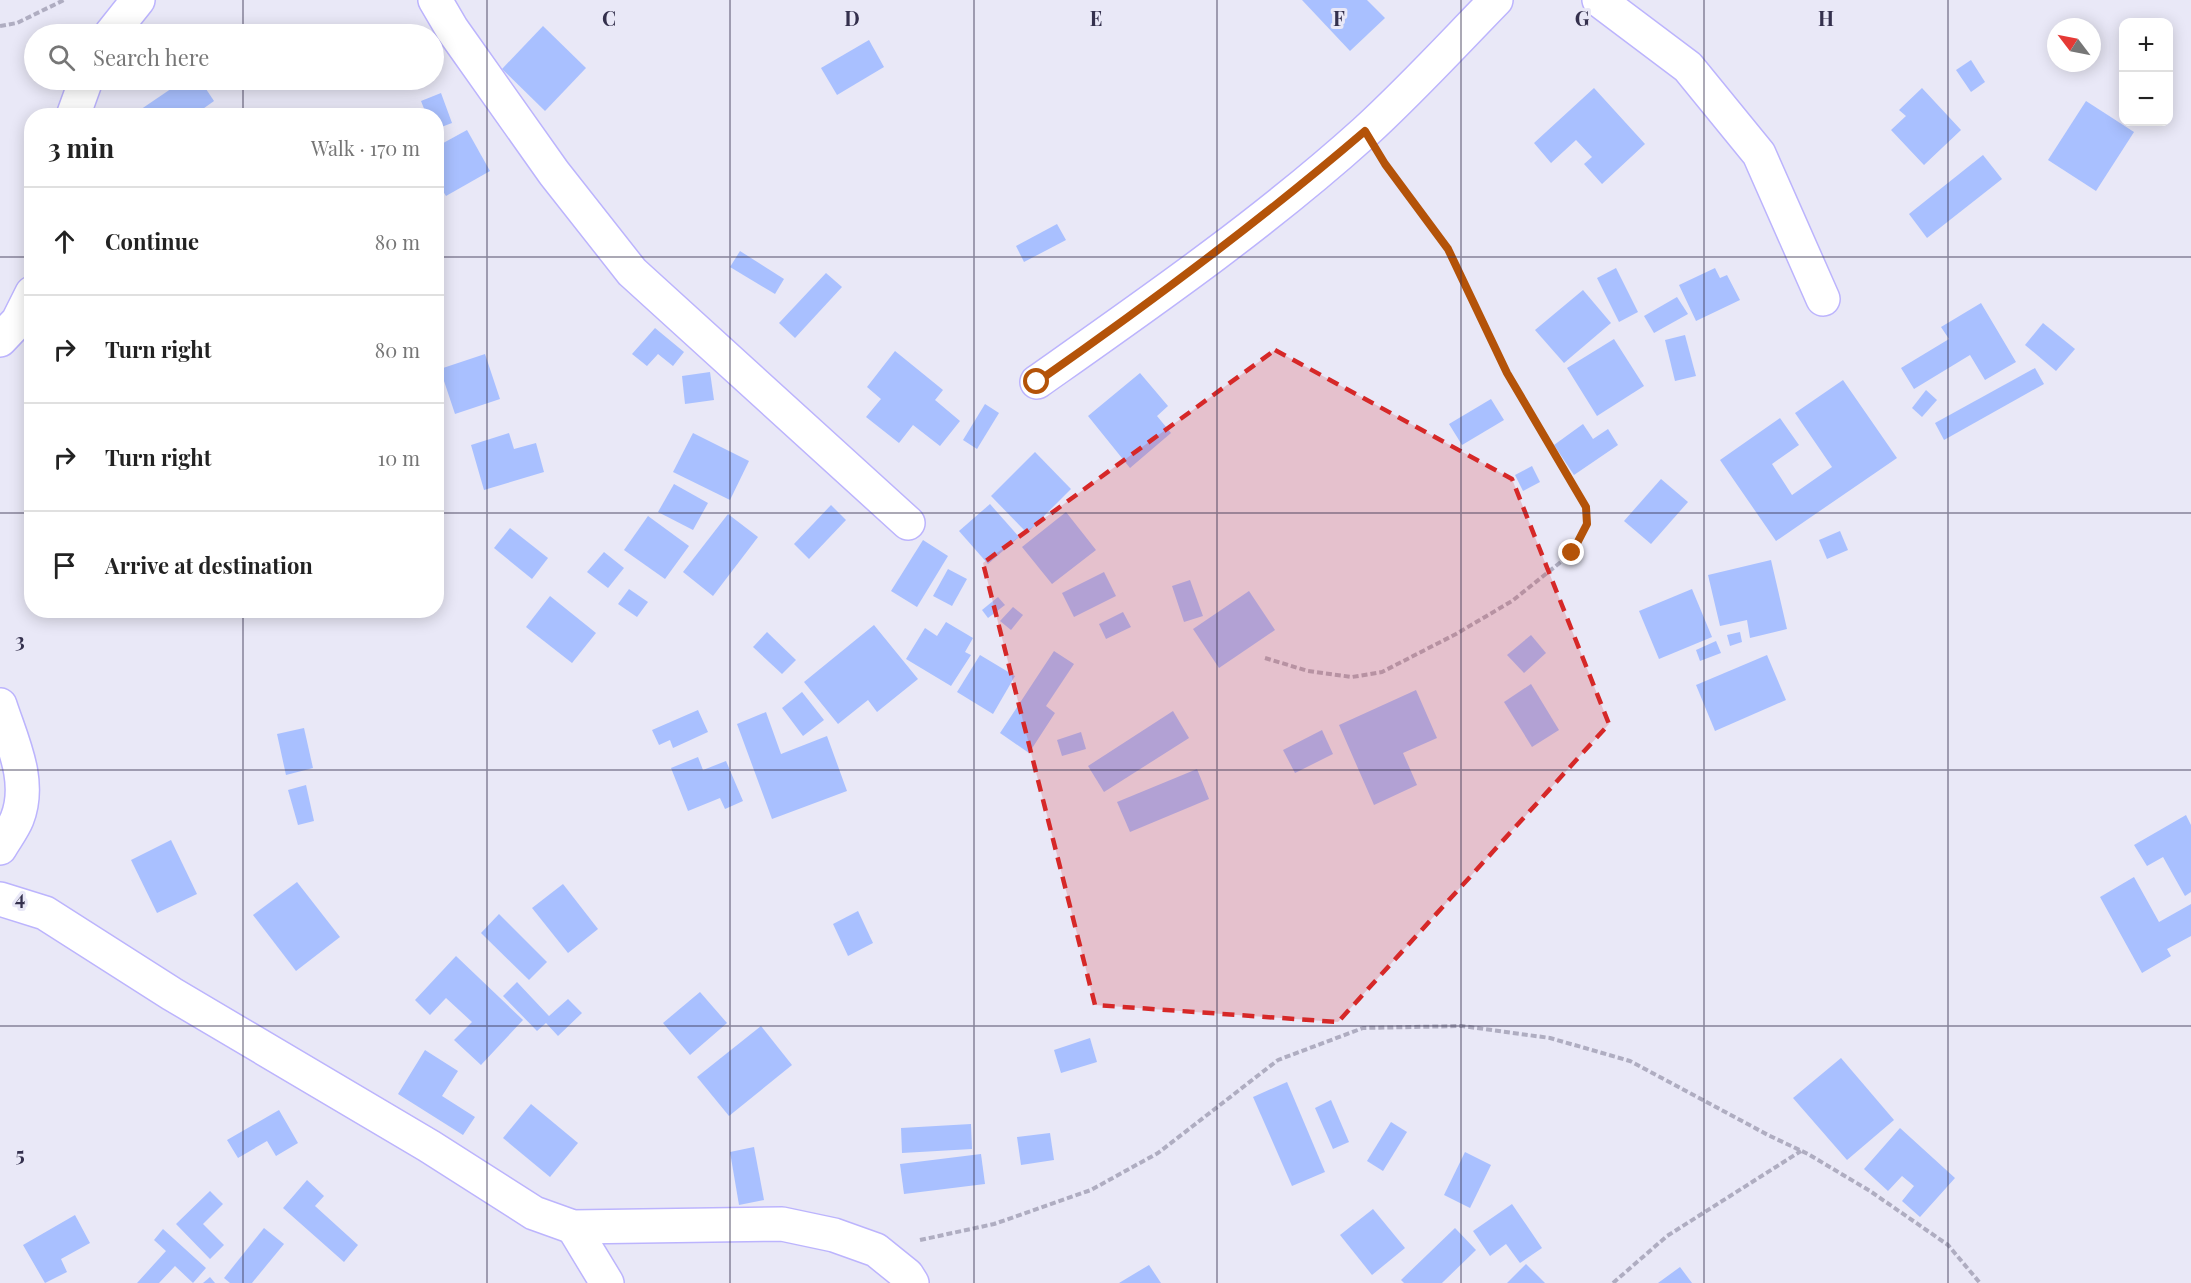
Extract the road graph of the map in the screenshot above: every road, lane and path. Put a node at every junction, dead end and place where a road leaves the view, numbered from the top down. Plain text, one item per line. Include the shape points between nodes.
1 (64, 0) edge
2 (138, 0) edge
3 (435, 0) edge
4 (1496, 0) edge
5 (1599, 0) edge
6 (119, 24) edge
7 (0, 26) edge
8 (82, 90) edge
9 (76, 108) edge
10 (1365, 131) junction
11 (1823, 299) dead end
12 (24, 309) edge
13 (0, 340) edge
14 (1037, 382) dead end
15 (908, 523) dead end
16 (1265, 658) dead end
17 (0, 705) edge
18 (0, 848) edge
19 (0, 899) edge
20 (1802, 1151) junction
21 (573, 1227) junction
22 (876, 1250) junction
23 (608, 1283) edge
24 (912, 1283) edge
25 (1613, 1283) edge
26 (1980, 1283) edge

1 - 7 path via 17,23
2 - 6 street
3 - 15 street via 554,173 632,272
4 - 10 street
5 - 11 street via 1688,67 1759,154
8 - 9 street
10 - 14 street via 1273,209
10 - 16 path via 1448,249 1507,373 1586,507 1587,524 1572,553 1512,601 1382,672 1352,677 1308,672
12 - 13 street
17 - 18 street via 19,760 24,789 17,819
19 - 21 street via 45,913 534,1213
20 - 22 path via 1629,1061 1550,1038 1462,1026 1363,1028 1278,1060 1158,1153 1091,1190 994,1224
20 - 25 path via 1667,1236
20 - 26 path via 1870,1191 1948,1245
21 - 22 street via 782,1224 834,1234
21 - 23 street
22 - 24 street

